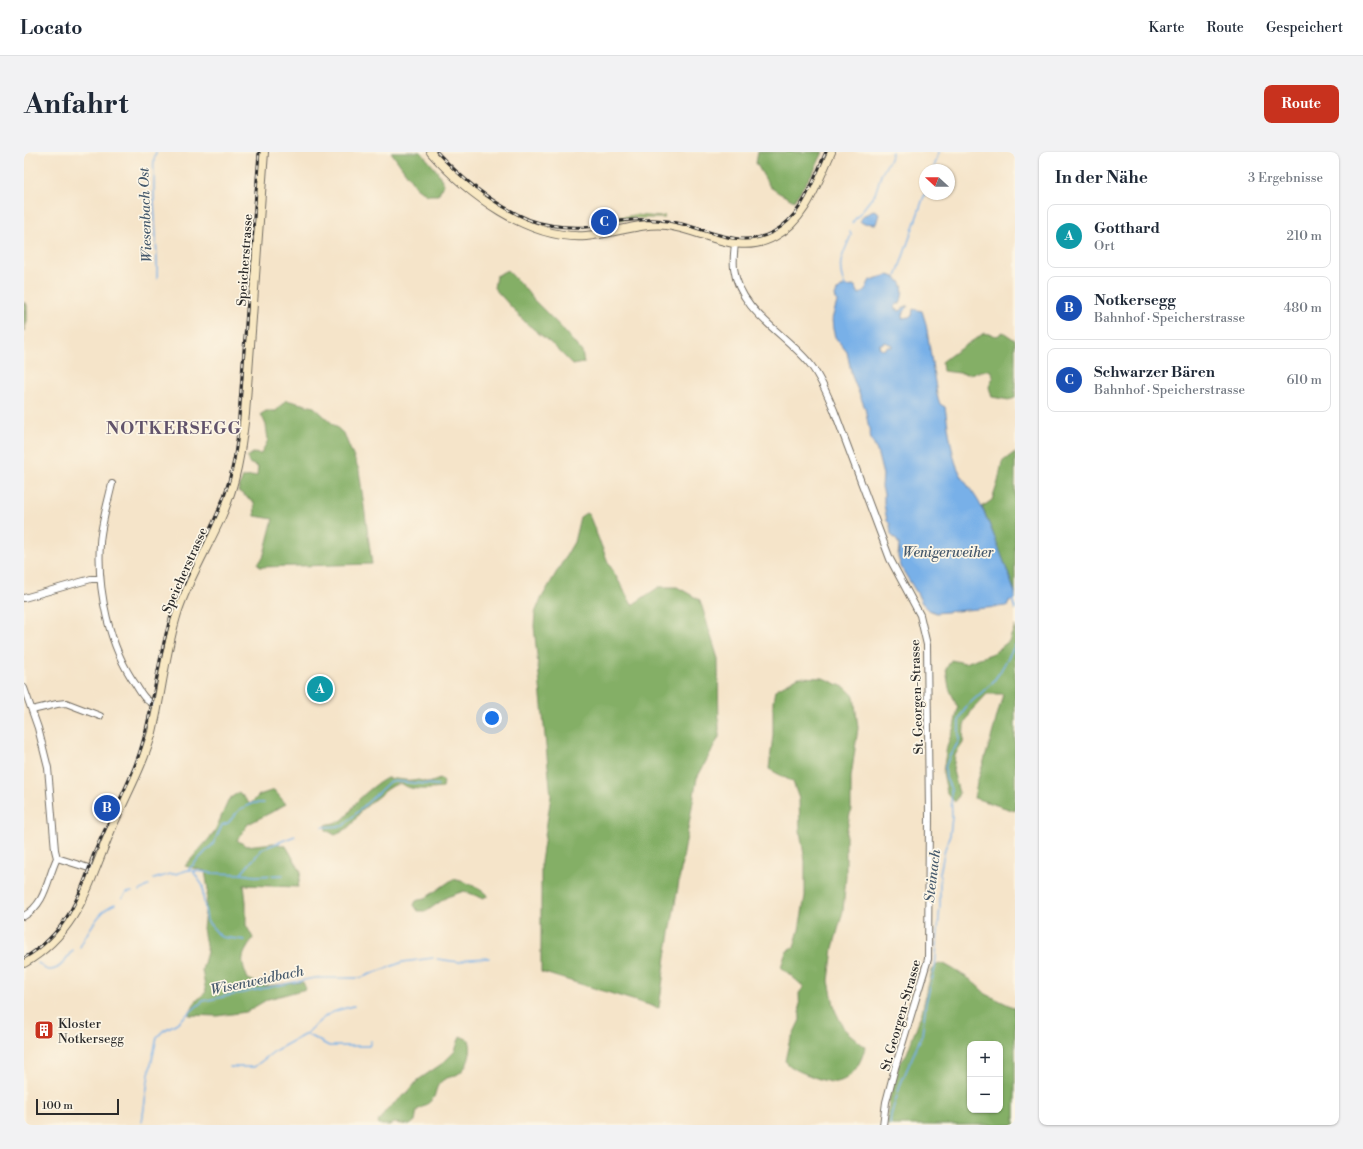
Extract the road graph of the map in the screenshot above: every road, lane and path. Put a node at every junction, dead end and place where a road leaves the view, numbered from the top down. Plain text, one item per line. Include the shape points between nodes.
1 (264, 152) edge
2 (431, 152) edge
3 (831, 152) edge
4 (735, 244) junction
5 (112, 484) dead end
6 (100, 579) junction
7 (24, 598) edge
8 (24, 688) edge
9 (157, 705) junction
10 (32, 710) junction
11 (100, 716) dead end
12 (57, 858) junction
13 (95, 870) junction
14 (24, 916) edge
15 (24, 963) edge
16 (883, 1125) edge

1 - 9 main road, Speicherstrasse via 245,414 238,468 221,517 179,609 169,642
2 - 4 main road via 459,181 490,205 519,221 545,231 584,236 663,225
3 - 4 main road via 809,200 792,224 765,241
4 - 16 street, St. Georgen-Strasse via 734,268 743,294 766,322 810,364 823,386 890,559 918,610 925,634 928,674 928,959 895,1068
5 - 6 street via 100,542
6 - 7 street
6 - 9 street via 116,649 130,678 142,695 149,703
8 - 10 street
9 - 13 main road, Speicherstrasse via 142,762
10 - 11 street via 66,703
10 - 12 street via 48,768
12 - 13 street
12 - 14 street via 39,904
13 - 15 main road, Speicherstrasse via 79,906 65,929 46,948

